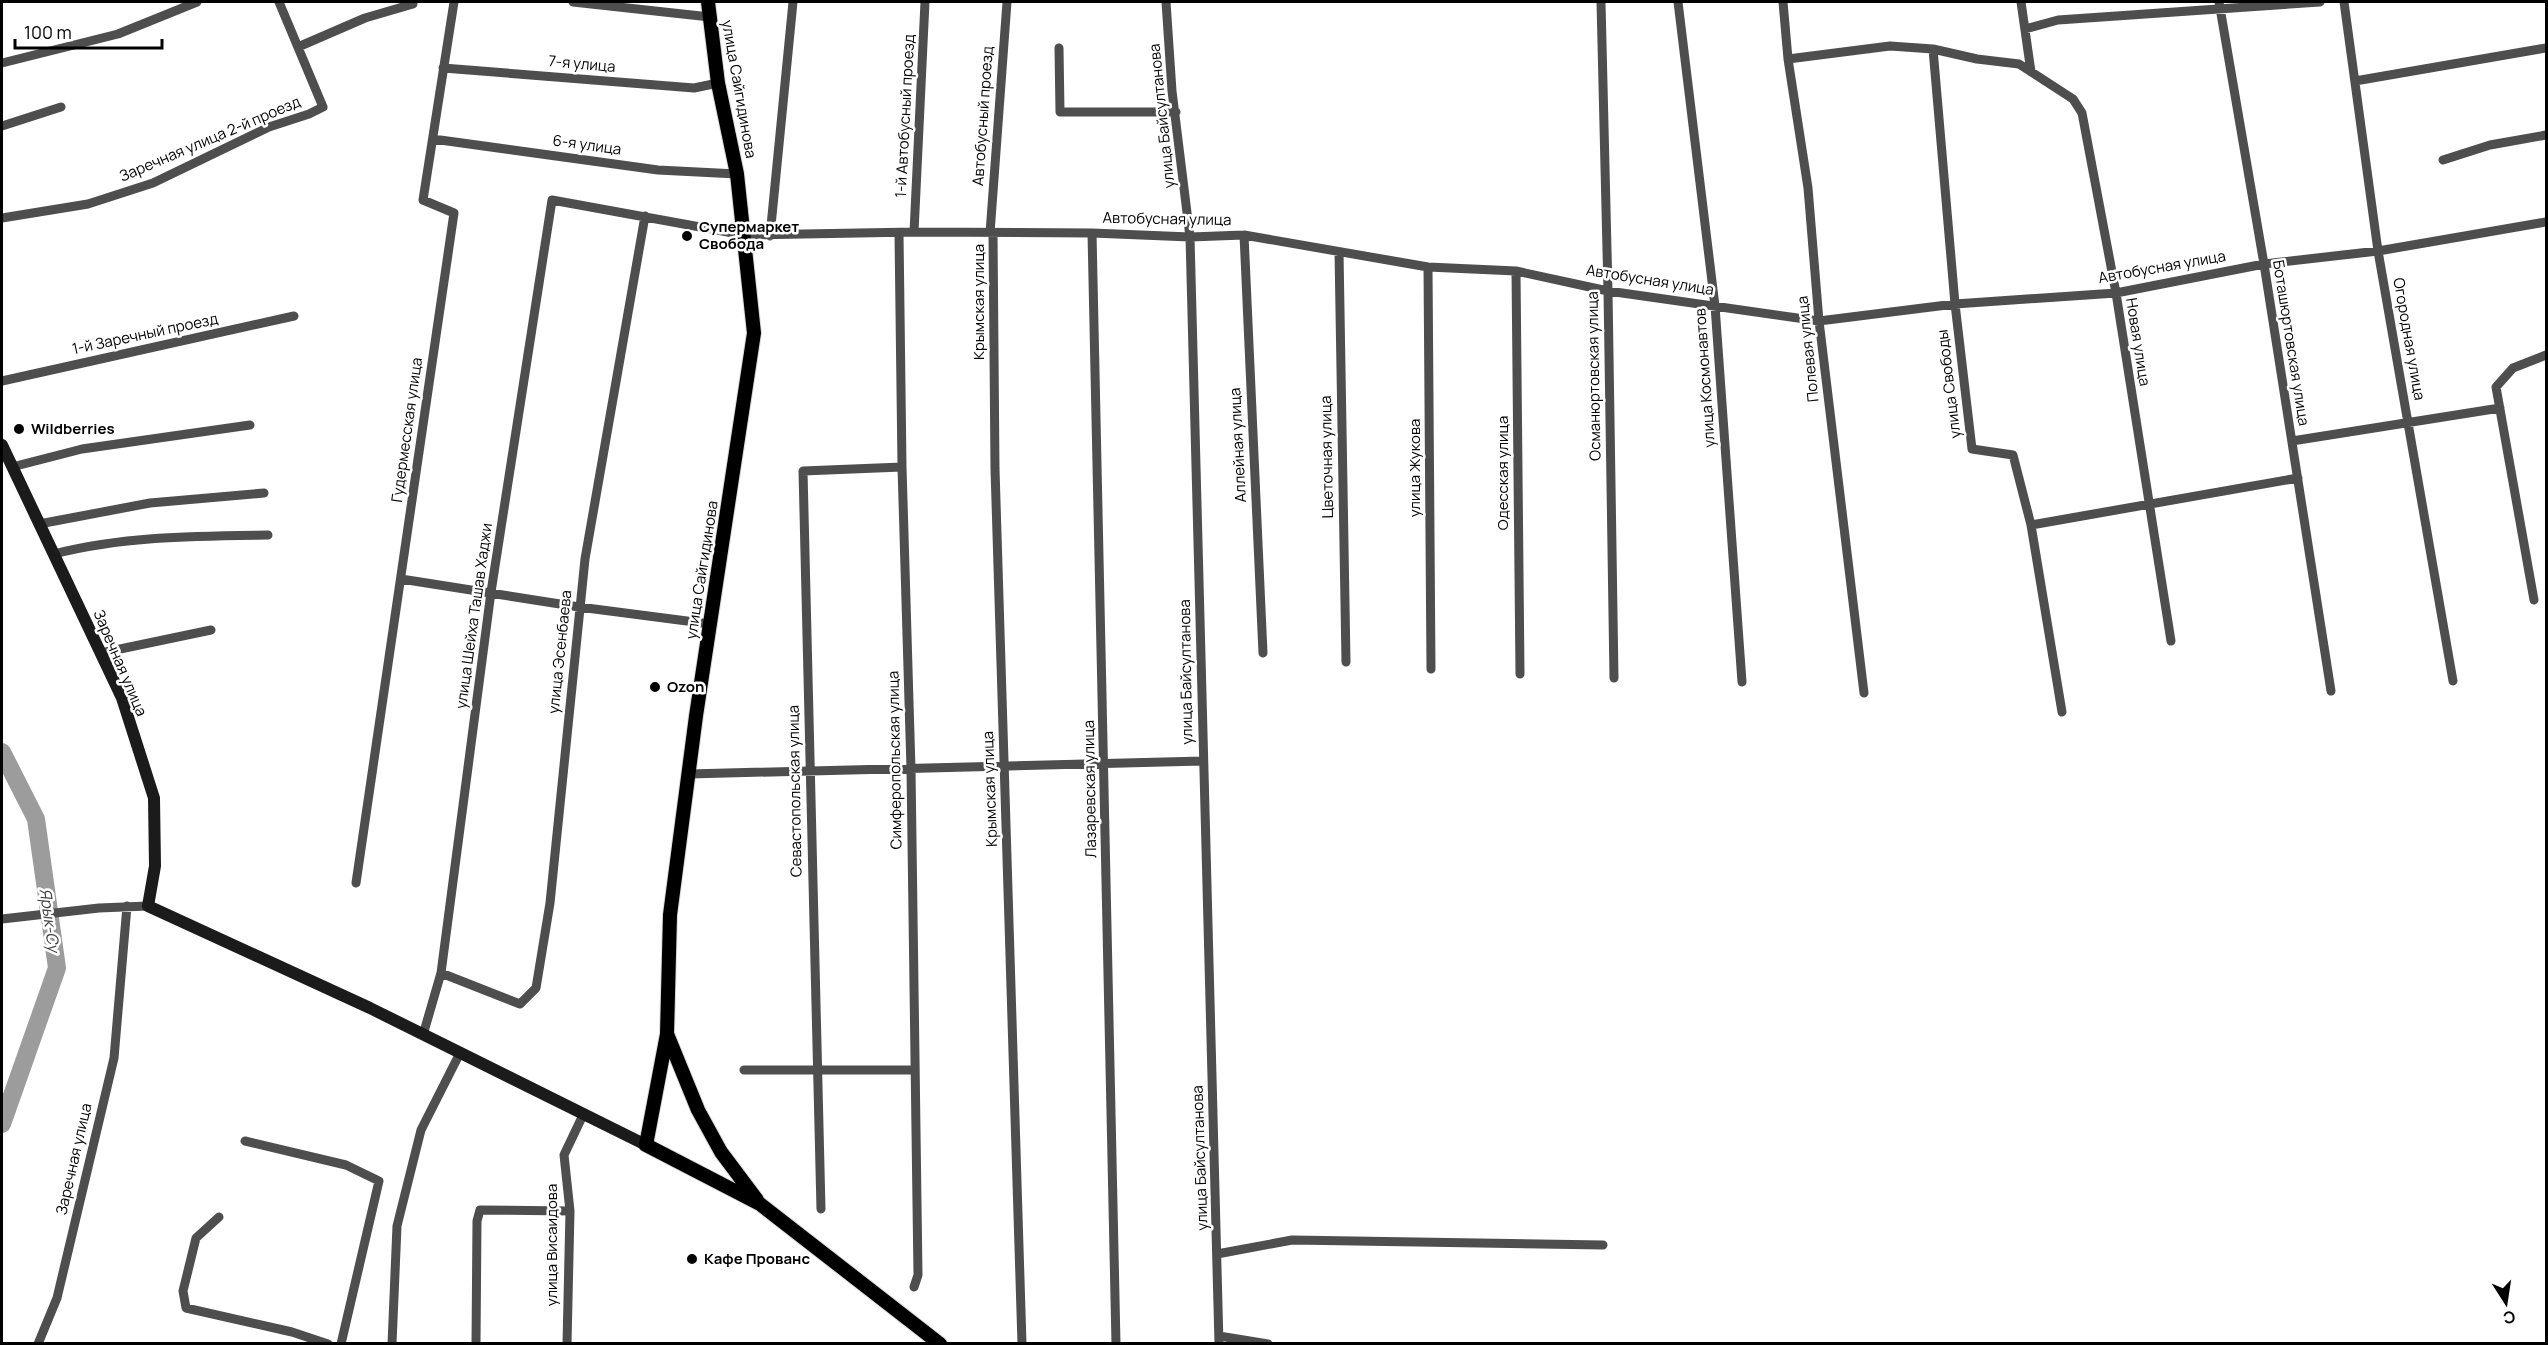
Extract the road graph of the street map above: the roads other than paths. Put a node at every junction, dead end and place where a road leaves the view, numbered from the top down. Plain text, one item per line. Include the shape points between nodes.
1 (197, 2) edge
2 (279, 2) edge
3 (454, 2) edge
4 (573, 2) edge
5 (708, 2) edge
6 (793, 2) edge
7 (925, 2) edge
8 (1007, 2) edge
9 (1166, 2) edge
10 (1601, 2) edge
11 (1678, 2) edge
12 (1784, 2) edge
13 (2021, 2) edge
14 (2320, 2) edge
15 (2344, 2) edge
16 (413, 4) dead end
17 (2219, 5) edge
18 (710, 17) junction
19 (2025, 29) junction
20 (298, 47) junction
21 (1059, 48) dead end
22 (2547, 48) edge
23 (1933, 49) junction
24 (1788, 59) junction
25 (2, 63) edge
26 (443, 68) junction
27 (2031, 72) junction
28 (2355, 81) junction
29 (718, 83) junction
30 (61, 107) dead end
31 (1176, 112) junction
32 (2, 126) edge
33 (2547, 135) edge
34 (433, 139) junction
35 (2443, 160) dead end
36 (737, 174) junction
37 (552, 200) joint
38 (645, 216) junction
39 (2, 218) edge
40 (2547, 222) edge
41 (914, 232) junction
42 (899, 233) junction
43 (992, 233) junction
44 (1092, 233) junction
45 (744, 235) junction
46 (1244, 235) junction
47 (770, 236) junction
48 (1190, 237) junction
49 (2378, 251) junction
50 (1339, 252) junction
51 (2264, 264) junction
52 (1428, 267) junction
53 (1516, 271) junction
54 (1608, 291) junction
55 (2116, 293) junction
56 (1955, 304) junction
57 (1715, 306) junction
58 (294, 316) dead end
59 (1819, 321) junction
60 (2547, 355) edge
61 (2, 381) edge
62 (2500, 408) junction
63 (2408, 422) junction
64 (250, 425) dead end
65 (2292, 441) junction
66 (2, 446) edge
67 (902, 467) junction
68 (12, 468) junction
69 (2298, 478) junction
70 (264, 493) dead end
71 (2148, 504) junction
72 (39, 524) junction
73 (2031, 525) junction
74 (268, 535) dead end
75 (54, 554) junction
76 (400, 579) junction
77 (491, 592) junction
78 (2534, 600) dead end
79 (579, 607) junction
80 (710, 624) junction
81 (211, 630) dead end
82 (2170, 641) dead end
83 (101, 653) junction
84 (1263, 653) dead end
85 (1346, 662) dead end
86 (1431, 669) dead end
87 (1520, 674) dead end
88 (1614, 678) dead end
89 (2453, 681) dead end
90 (1742, 682) dead end
91 (2331, 691) dead end
92 (1864, 693) dead end
93 (2062, 712) dead end
94 (1203, 761) junction
95 (1104, 764) junction
96 (1004, 766) junction
97 (911, 768) junction
98 (810, 771) junction
99 (689, 774) junction
100 (356, 883) dead end
101 (127, 906) junction
102 (148, 906) junction
103 (2, 919) edge
104 (441, 973) junction
105 (668, 1034) junction
106 (423, 1035) junction
107 (460, 1053) junction
108 (744, 1070) dead end
109 (818, 1070) junction
110 (915, 1070) junction
111 (583, 1115) junction
112 (245, 1141) dead end
113 (646, 1145) junction
114 (760, 1204) junction
115 (821, 1209) dead end
116 (570, 1211) junction
117 (219, 1217) dead end
118 (1604, 1245) dead end
119 (1217, 1254) junction
120 (914, 1287) dead end
121 (1219, 1340) edge
122 (38, 1344) edge
123 (328, 1344) edge
124 (341, 1344) edge
125 (392, 1344) edge
126 (476, 1344) edge
127 (567, 1344) edge
128 (940, 1344) edge
129 (1022, 1344) edge
130 (1116, 1344) edge
131 (1268, 1344) edge

1 - 25 street via 118,34
2 - 20 street
3 - 26 street, Гудермесская улица
4 - 18 street
5 - 18 main road, улица Сайгидинова
6 - 47 street
7 - 41 street, 1-й Автобусный проезд
8 - 43 street, Автобусный проезд
9 - 31 street, улица Байсултанова
10 - 54 street, Османюртовская улица
11 - 57 street, улица Космонавтов
12 - 24 street, Полевая улица
13 - 19 street
14 - 17 street
15 - 28 street, Огородная улица
16 - 20 street via 365,18
17 - 19 street via 2058,20
17 - 51 street, Боташюртовская улица
18 - 29 main road, улица Сайгидинова
19 - 27 street
20 - 39 street, Заречная улица 2-й проезд via 323,107 153,183 88,204
21 - 31 street via 1060,112
22 - 28 street
23 - 24 street, Новая улица via 1890,46
23 - 27 street, Новая улица via 2019,64
23 - 56 street, улица Свободы
24 - 59 street, Полевая улица via 1808,188
26 - 29 street, 7-я улица via 694,88
26 - 34 street, Гудермесская улица
27 - 55 street, Новая улица via 2073,99 2082,113
28 - 49 street, Огородная улица
29 - 36 main road, улица Сайгидинова
30 - 32 street
31 - 48 street, улица Байсултанова
33 - 35 street via 2490,145
34 - 36 street, 6-я улица via 658,170
34 - 76 street, Гудермесская улица via 423,200 454,213
36 - 45 main road, улица Сайгидинова
37 - 38 street, Автобусная улица
37 - 77 street, улица Шейха Ташав Хаджи
38 - 45 street, Автобусная улица
38 - 79 street, улица Эсенбаева
40 - 49 street, Автобусная улица
41 - 42 street, Автобусная улица
41 - 43 street, Автобусная улица
42 - 47 street, Автобусная улица
42 - 67 street, Симферопольская улица
43 - 44 street, Автобусная улица
43 - 96 street, Крымская улица
44 - 48 street, Автобусная улица
44 - 95 street, Лазаревская улица
45 - 47 street, Автобусная улица
45 - 80 main road, улица Сайгидинова via 754,333
46 - 48 street, Автобусная улица
46 - 50 street, Автобусная улица
46 - 84 street, Аллейная улица
48 - 94 street, улица Байсултанова
49 - 51 street, Автобусная улица
49 - 63 street, Огородная улица
50 - 52 street, Автобусная улица
50 - 85 street, Цветочная улица
51 - 55 street, Автобусная улица
51 - 65 street, Боташюртовская улица
52 - 53 street, Автобусная улица
52 - 86 street, улица Жукова
53 - 54 street, Автобусная улица
53 - 87 street, Одесская улица
54 - 57 street, Автобусная улица
54 - 88 street, Османюртовская улица
55 - 56 street, Автобусная улица
55 - 71 street, Новая улица
56 - 59 street, Автобусная улица
56 - 73 street, улица Свободы via 1972,449 2013,455
57 - 59 street, Автобусная улица
57 - 90 street, улица Космонавтов
58 - 61 street, 1-й Заречный проезд
59 - 92 street, Полевая улица
60 - 62 street via 2513,368 2496,387
62 - 63 street
62 - 78 street
63 - 65 street
63 - 89 street, Огородная улица
64 - 68 street via 82,449
65 - 69 street, Боташюртовская улица
66 - 68 main road, Заречная улица
67 - 97 street, Симферопольская улица
67 - 98 street, Севастопольская улица via 803,471
68 - 72 main road, Заречная улица
69 - 71 street
69 - 91 street, Боташюртовская улица
70 - 72 street via 150,503
71 - 73 street
71 - 82 street, Новая улица
72 - 75 main road, Заречная улица
73 - 93 street, улица Свободы
74 - 75 street via 176,537 84,546
75 - 83 main road, Заречная улица
76 - 77 street
76 - 100 street, Гудермесская улица
77 - 79 street
77 - 104 street, улица Шейха Ташав Хаджи
79 - 80 street
79 - 104 street, улица Эсенбаева via 550,903 536,988 520,1004
80 - 99 main road, улица Сайгидинова
81 - 83 street
83 - 102 main road, Заречная улица via 122,698 154,798 155,866
94 - 95 street
94 - 119 street, улица Байсултанова
95 - 96 street
95 - 130 street, Лазаревская улица
96 - 97 street
96 - 129 street, Крымская улица
97 - 98 street
97 - 110 street, Симферопольская улица
98 - 99 street
98 - 109 street, Севастопольская улица
99 - 105 main road, улица Сайгидинова via 670,915
101 - 102 street
101 - 103 street
101 - 122 street, Заречная улица via 114,1058 57,1298
102 - 106 main road
104 - 106 street, улица Шейха Ташав Хаджи
105 - 113 main road, улица Сайгидинова
105 - 114 main road via 698,1110 721,1152
106 - 107 main road
107 - 111 main road
107 - 125 street via 421,1130 397,1226
108 - 109 street
109 - 110 street
109 - 115 street, Севастопольская улица
110 - 120 street, Симферопольская улица via 918,1275
111 - 113 main road
111 - 116 street, улица Висаидова via 564,1155
112 - 124 street via 346,1165 379,1181
113 - 114 main road
114 - 128 main road
116 - 126 street via 480,1210
116 - 127 street, улица Висаидова
117 - 123 street via 196,1238 183,1291 186,1308
118 - 119 street via 1292,1240
119 - 121 street, улица Байсултанова
121 - 131 street

